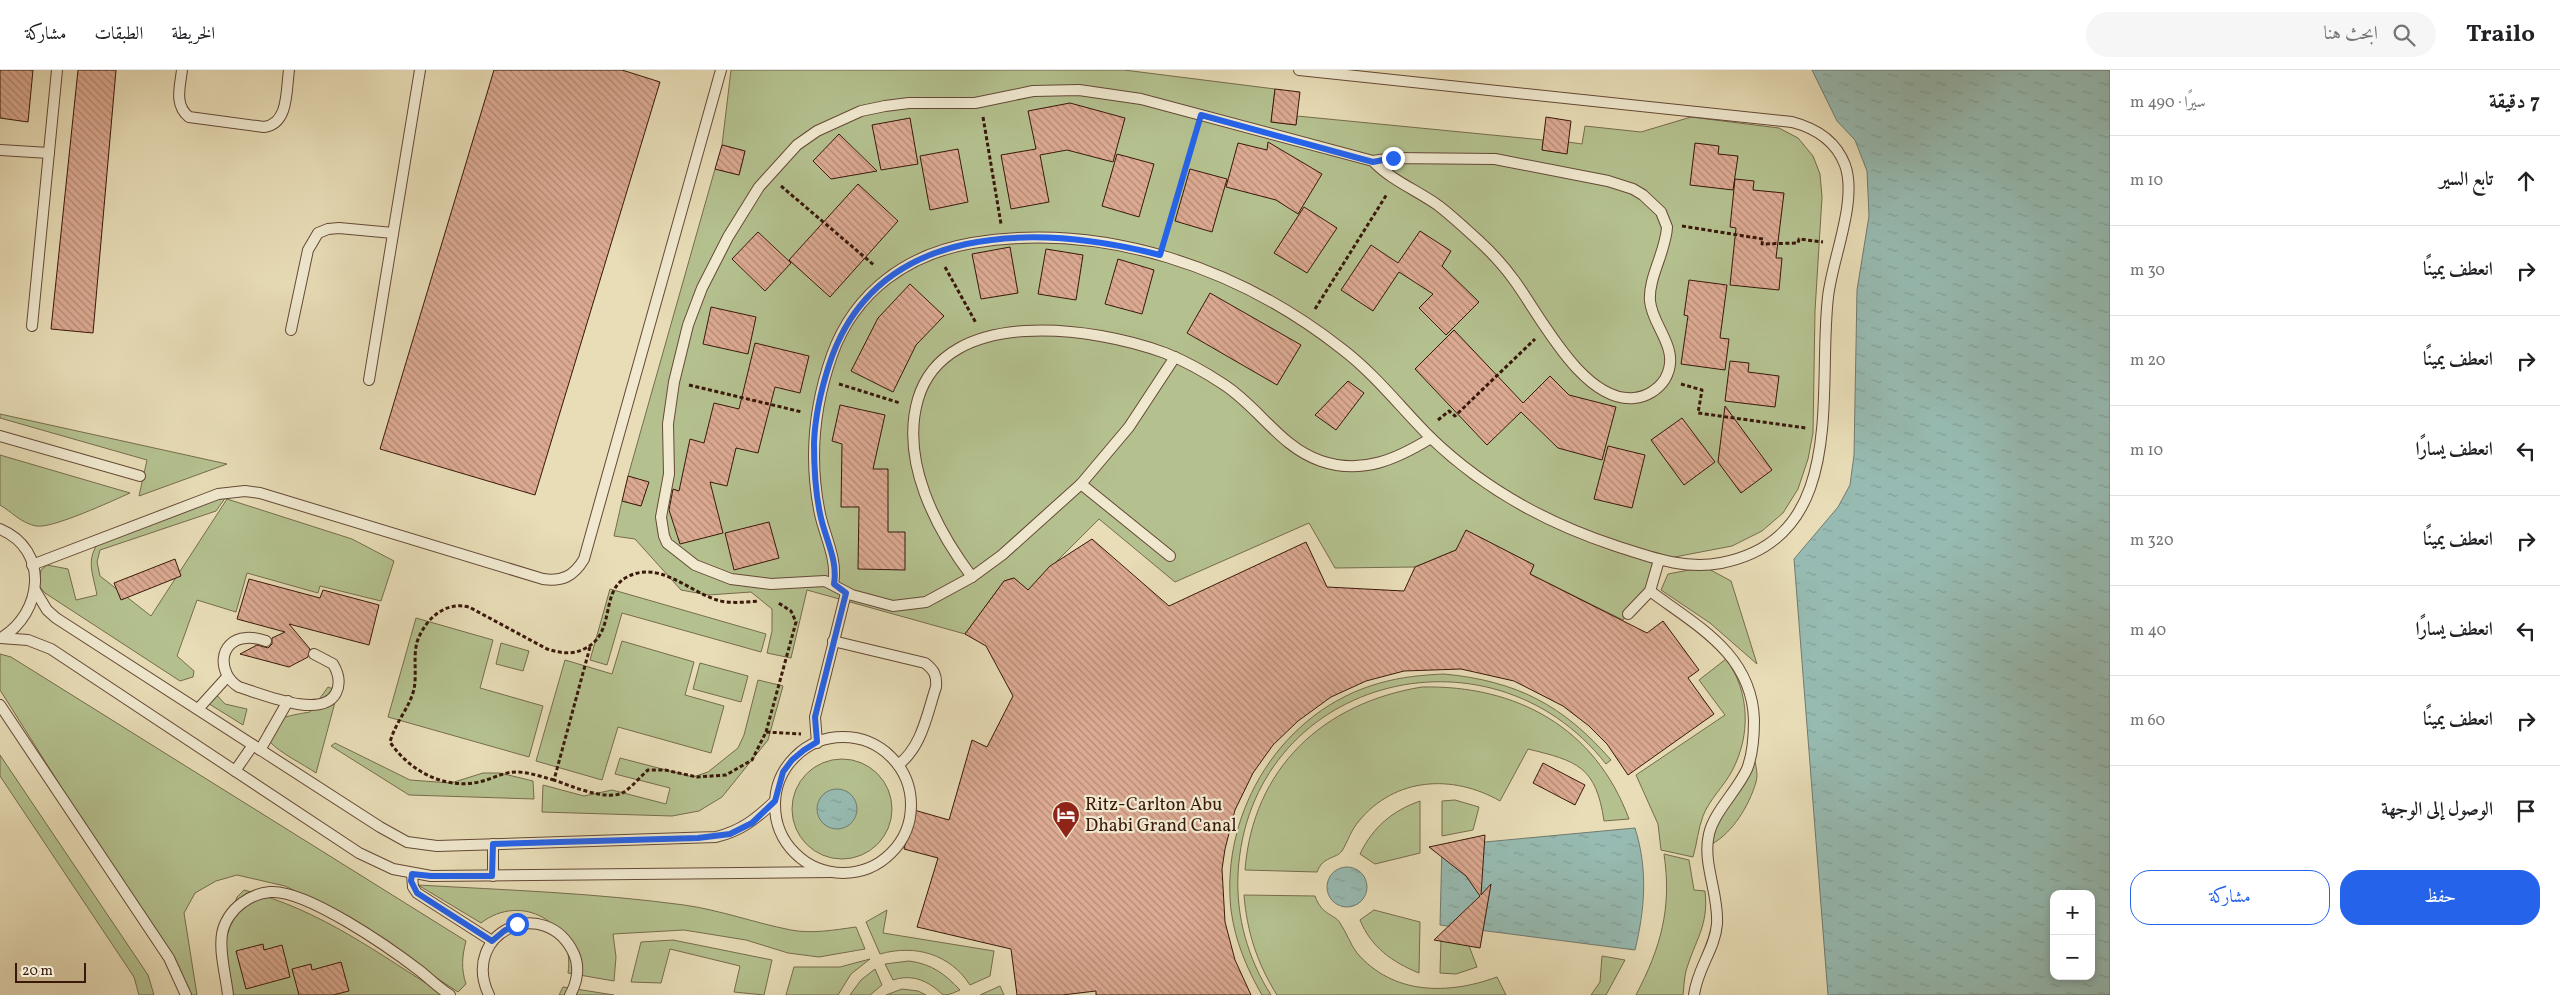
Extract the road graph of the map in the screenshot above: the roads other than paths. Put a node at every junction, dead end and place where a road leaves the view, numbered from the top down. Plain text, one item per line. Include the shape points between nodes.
1 (58, 70) edge
2 (182, 70) edge
3 (289, 70) edge
4 (420, 70) edge
5 (721, 70) edge
6 (1299, 70) edge
7 (0, 150) edge
8 (49, 153) junction
9 (1373, 162) junction
10 (393, 233) junction
11 (32, 326) dead end
12 (291, 330) dead end
13 (1175, 357) junction
14 (369, 380) dead end
15 (1428, 434) junction
16 (0, 436) edge
17 (140, 476) dead end
18 (1081, 484) junction
19 (0, 530) edge
20 (1170, 556) dead end
21 (1659, 560) junction
22 (32, 565) junction
23 (972, 577) junction
24 (834, 584) junction
25 (35, 590) junction
26 (1650, 591) junction
27 (846, 593) junction
28 (1628, 614) dead end
29 (0, 638) edge
30 (266, 641) dead end
31 (833, 642) junction
32 (314, 654) dead end
33 (226, 677) junction
34 (288, 701) junction
35 (0, 704) edge
36 (198, 709) junction
37 (816, 738) junction
38 (257, 747) junction
39 (898, 765) junction
40 (235, 771) junction
41 (775, 801) junction
42 (493, 844) junction
43 (831, 872) junction
44 (412, 874) junction
45 (492, 876) junction
46 (492, 941) junction
47 (186, 995) edge
48 (228, 995) edge
49 (450, 995) edge
50 (489, 995) edge
51 (570, 995) edge
52 (1694, 995) edge

1 - 8 lane
2 - 3 lane via 179,100 189,116 264,127 276,124 282,113
4 - 10 lane
5 - 22 lane via 584,560 571,575 543,579 245,491 218,494
6 - 21 lane via 1792,122 1806,126 1831,142 1846,168 1849,197 1826,314 1819,464 1808,495 1789,524 1760,548 1724,562 1691,565
7 - 8 lane
8 - 11 lane
9 - 9 lane via 1414,157 1495,159 1633,189 1654,205 1667,224 1667,236 1650,300 1669,352 1669,370 1664,380 1657,388 1629,399 1610,394 1579,371 1515,280 1481,242 1438,206
9 - 24 lane via 1118,94 1079,90 1033,91 981,101 909,103 861,111 817,131 797,145 759,187 728,237 702,288 688,326 674,382 668,424 669,474 661,529 667,543 695,565 731,580 771,584 815,580
10 - 12 lane via 339,228 318,233 308,250
10 - 14 lane
13 - 15 lane via 1236,393 1289,444 1321,461 1338,465 1374,465 1400,456
13 - 18 lane via 1129,427
13 - 23 lane via 1132,344 1073,334 1031,332 984,337 946,356 925,382 916,408 916,455 927,500 945,538
15 - 21 lane via 1490,486 1531,512 1570,530
15 - 24 lane via 1371,373 1306,323 1250,290 1160,255 1125,246 1065,238 1004,239 936,252 888,277 869,294 851,318 824,380 814,449 816,493 835,567
16 - 17 lane
18 - 20 lane
18 - 23 lane via 1024,537
19 - 22 lane via 17,541
21 - 26 lane
22 - 25 lane
23 - 27 lane via 938,597 914,605 893,606
24 - 27 lane
25 - 29 lane via 30,608 20,623
25 - 36 lane via 56,618
26 - 28 lane
26 - 52 lane via 1708,634 1734,661 1746,678 1753,714 1754,733 1748,766 1742,782 1712,825 1709,835 1708,856 1717,926
27 - 31 lane
29 - 40 lane via 28,640 51,649
30 - 33 lane via 245,638 230,645 223,660
31 - 37 lane via 815,717
31 - 39 lane via 925,663 933,669 936,687 918,744
32 - 34 lane via 326,658 338,672 334,696 328,702 311,707
33 - 34 lane via 239,687
33 - 36 lane
34 - 38 lane
35 - 47 lane via 169,958
36 - 38 lane
37 - 39 lane via 861,740 888,754
37 - 41 lane via 783,772
38 - 40 lane
38 - 42 lane via 407,842 437,846
39 - 43 lane via 909,789 911,803 901,841 882,861 870,867 845,873
40 - 44 lane via 359,853
41 - 42 lane via 752,823 716,837
41 - 43 lane via 776,820 784,839 812,866
42 - 45 lane
43 - 45 lane
44 - 45 lane
44 - 46 lane via 411,881 417,893
46 - 50 lane via 482,967
46 - 51 lane via 517,924 540,924 560,934 576,959 577,974
48 - 49 lane via 222,946 226,924 238,905 259,894 271,892 295,896 366,934

